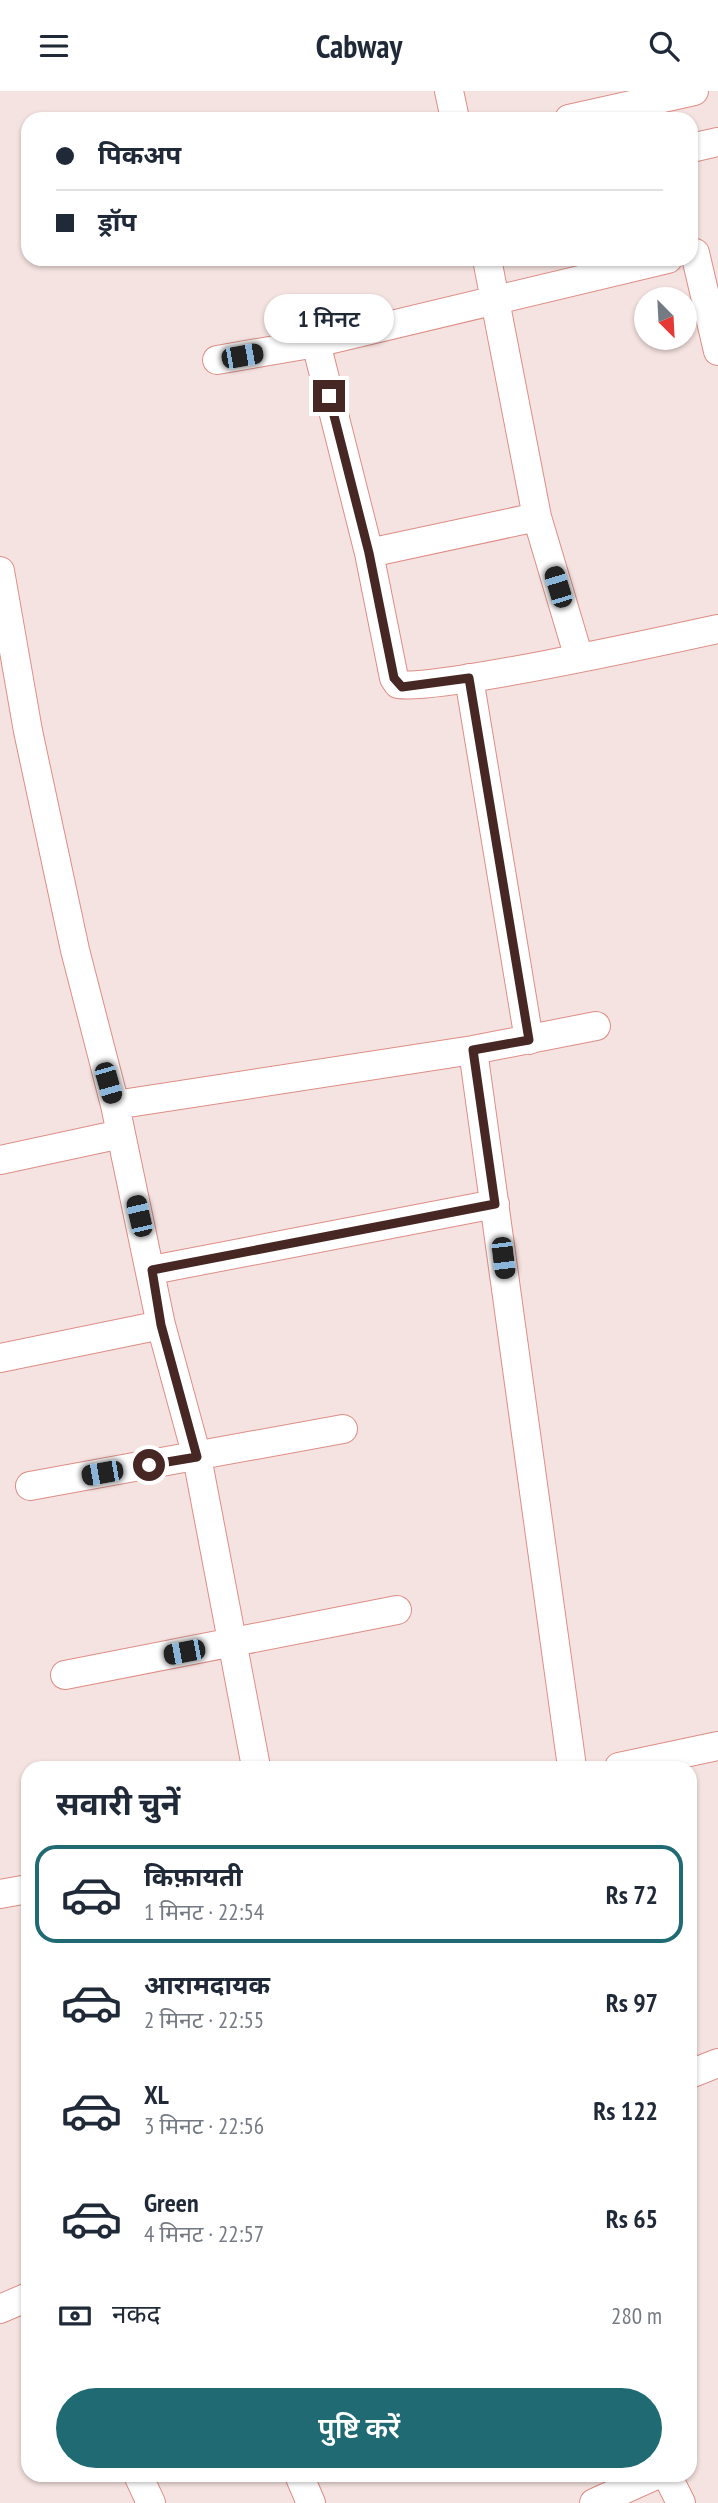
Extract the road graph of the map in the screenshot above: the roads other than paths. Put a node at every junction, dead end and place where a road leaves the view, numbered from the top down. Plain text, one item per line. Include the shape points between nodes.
1 (449, 91) edge
2 (694, 91) edge
3 (454, 112) edge
4 (600, 112) edge
5 (718, 142) edge
6 (698, 146) edge
7 (489, 266) edge
8 (639, 266) edge
9 (696, 266) edge
10 (496, 300) junction
11 (316, 343) junction
12 (718, 351) edge
13 (217, 360) dead end
14 (537, 517) junction
15 (369, 553) junction
16 (0, 571) edge
17 (718, 629) edge
18 (579, 658) junction
19 (469, 678) junction
20 (596, 1027) dead end
21 (529, 1040) junction
22 (473, 1050) junction
23 (115, 1105) junction
24 (121, 1134) junction
25 (0, 1160) edge
26 (495, 1204) junction
27 (152, 1270) junction
28 (161, 1325) junction
29 (0, 1357) edge
30 (343, 1429) dead end
31 (197, 1457) junction
32 (30, 1486) dead end
33 (397, 1610) dead end
34 (231, 1643) junction
35 (65, 1675) dead end
36 (718, 1747) edge
37 (256, 1761) edge
38 (571, 1761) edge
39 (649, 1761) edge
40 (21, 1890) edge
41 (0, 1894) edge
42 (718, 2063) edge
43 (697, 2071) edge
44 (21, 2300) edge
45 (0, 2309) edge
46 (141, 2482) edge
47 (302, 2482) edge
48 (640, 2482) edge
49 (670, 2482) edge
50 (151, 2503) edge
51 (311, 2503) edge
52 (594, 2503) edge
53 (681, 2503) edge

1 - 3 street
2 - 4 street
5 - 6 street
7 - 10 street
8 - 10 street
9 - 12 street
10 - 11 street
10 - 14 street
11 - 13 street
11 - 15 street
14 - 15 street
14 - 18 street
15 - 19 street via 398,684 414,687
16 - 23 street via 72,937
17 - 18 street
18 - 19 street
19 - 21 street
20 - 21 street
21 - 22 street
22 - 23 street
22 - 26 street
23 - 24 street
24 - 25 street
24 - 27 street
26 - 27 street
26 - 38 street
27 - 28 street
28 - 29 street
28 - 31 street
30 - 31 street
31 - 32 street
31 - 34 street
33 - 34 street
34 - 35 street
34 - 37 street
36 - 39 street
40 - 41 street
42 - 43 street
44 - 45 street
46 - 50 street
47 - 51 street
48 - 52 street
49 - 53 street

